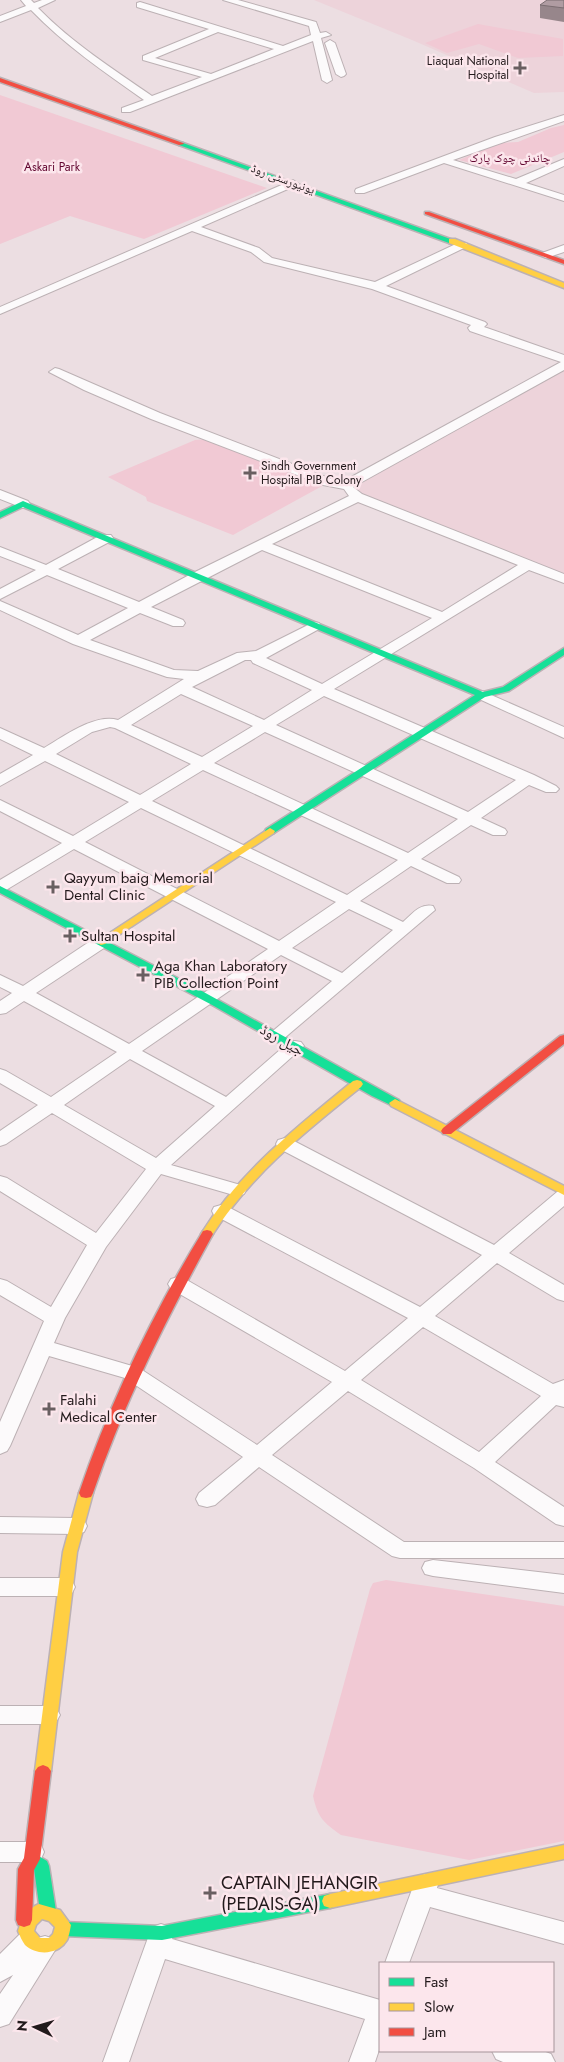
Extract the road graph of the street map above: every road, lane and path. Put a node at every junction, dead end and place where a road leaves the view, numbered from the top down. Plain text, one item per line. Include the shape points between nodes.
1 (50, 0) edge
2 (153, 0) edge
3 (228, 0) edge
4 (243, 0) edge
5 (29, 3) edge
6 (0, 19) edge
7 (218, 29) junction
8 (322, 35) junction
9 (282, 49) junction
10 (341, 74) dead end
11 (211, 77) junction
12 (0, 80) edge
13 (327, 80) dead end
14 (151, 100) junction
15 (121, 108) joint
16 (143, 116) dead end
17 (564, 118) edge
18 (444, 160) junction
19 (564, 162) edge
20 (294, 182) junction
21 (516, 182) junction
22 (356, 189) joint
23 (378, 196) dead end
24 (564, 198) edge
25 (413, 208) dead end
26 (191, 227) junction
27 (462, 245) junction
28 (564, 248) edge
29 (557, 260) edge
30 (564, 285) edge
31 (376, 286) junction
32 (0, 311) edge
33 (564, 359) edge
34 (564, 365) edge
35 (55, 372) dead end
36 (346, 486) junction
37 (0, 494) edge
38 (356, 497) junction
39 (23, 504) junction
40 (2, 514) edge
41 (106, 538) junction
42 (262, 545) junction
43 (0, 551) edge
44 (528, 565) junction
45 (45, 570) junction
46 (198, 576) junction
47 (564, 579) edge
48 (0, 595) edge
49 (0, 605) edge
50 (141, 607) junction
51 (443, 617) junction
52 (178, 623) dead end
53 (314, 626) junction
54 (78, 641) junction
55 (564, 651) edge
56 (382, 654) junction
57 (259, 655) junction
58 (200, 676) junction
59 (181, 688) junction
60 (323, 690) junction
61 (482, 695) junction
62 (120, 725) junction
63 (264, 726) junction
64 (0, 733) edge
65 (423, 734) junction
66 (564, 734) edge
67 (44, 755) junction
68 (202, 763) junction
69 (365, 771) junction
70 (529, 778) junction
71 (0, 781) edge
72 (551, 789) dead end
73 (140, 801) junction
74 (0, 805) edge
75 (304, 810) junction
76 (470, 818) junction
77 (499, 832) dead end
78 (73, 842) junction
79 (240, 850) junction
80 (410, 860) junction
81 (453, 880) dead end
82 (0, 888) edge
83 (174, 894) junction
84 (348, 902) junction
85 (428, 910) dead end
86 (404, 929) junction
87 (100, 942) junction
88 (280, 948) junction
89 (0, 980) edge
90 (344, 980) junction
91 (24, 993) junction
92 (208, 998) junction
93 (0, 1009) edge
94 (276, 1036) junction
95 (564, 1038) edge
96 (295, 1046) junction
97 (129, 1051) junction
98 (0, 1075) edge
99 (357, 1084) junction
100 (50, 1104) junction
101 (227, 1105) junction
102 (447, 1131) junction
103 (0, 1140) edge
104 (285, 1144) junction
105 (157, 1167) junction
106 (0, 1182) edge
107 (237, 1190) junction
108 (564, 1191) edge
109 (564, 1196) edge
110 (221, 1211) junction
111 (98, 1243) junction
112 (496, 1254) junction
113 (178, 1284) junction
114 (0, 1286) edge
115 (564, 1294) edge
116 (422, 1317) junction
117 (55, 1318) junction
118 (42, 1347) junction
119 (132, 1373) junction
120 (347, 1381) junction
121 (561, 1393) edge
122 (7, 1413) edge
123 (0, 1446) edge
124 (257, 1457) junction
125 (480, 1463) junction
126 (207, 1498) dead end
127 (564, 1518) edge
128 (0, 1525) edge
129 (76, 1526) junction
130 (564, 1550) edge
131 (433, 1568) dead end
132 (564, 1584) edge
133 (0, 1587) edge
134 (64, 1587) junction
135 (0, 1715) edge
136 (48, 1716) junction
137 (0, 1852) edge
138 (564, 1852) edge
139 (32, 1856) junction
140 (424, 1888) junction
141 (48, 1911) junction
142 (63, 1929) junction
143 (564, 1933) edge
144 (32, 1937) junction
145 (160, 1939) junction
146 (397, 1962) edge
147 (0, 1971) edge
148 (379, 2012) edge
149 (379, 2015) edge
150 (0, 2016) edge
151 (508, 2052) edge
152 (116, 2062) edge
153 (362, 2062) edge
154 (542, 2062) edge

1 - 5 street
2 - 7 street via 140,5
3 - 8 street via 313,24
4 - 8 street via 318,21
5 - 6 street
5 - 14 street via 80,51
7 - 9 street
7 - 11 street via 146,58
8 - 9 street
8 - 10 street
8 - 13 street
9 - 11 street
11 - 14 street
12 - 20 street, یونیورسٹی روڈ
14 - 15 street
15 - 16 street
17 - 18 street
18 - 21 street
18 - 22 street
19 - 21 street
20 - 26 street
20 - 27 street, یونیورسٹی روڈ
21 - 24 street
22 - 23 street
25 - 29 street
26 - 31 street via 255,250 268,260
26 - 32 street
27 - 30 street, یونیورسٹی روڈ
27 - 31 street
28 - 29 street
31 - 33 street via 481,324 474,328
34 - 36 street
35 - 36 street via 159,417
36 - 38 street
37 - 39 street
38 - 42 street
38 - 44 street
39 - 40 street
39 - 41 street
41 - 45 street
41 - 46 street
42 - 46 street
42 - 51 street
43 - 45 street
44 - 47 street
44 - 51 street
45 - 48 street
45 - 50 street
46 - 50 street
46 - 53 street
49 - 54 street
50 - 52 street
50 - 54 street
51 - 56 street
53 - 56 street
53 - 57 street
54 - 58 street via 172,674
55 - 61 street via 506,689
56 - 60 street
56 - 61 street
57 - 58 street via 242,656
57 - 60 street via 258,660
58 - 59 street
59 - 62 street
59 - 63 street
60 - 63 street
60 - 65 street
61 - 65 street
61 - 66 street
62 - 67 street via 110,722 87,729
62 - 68 street
63 - 68 street
63 - 69 street
64 - 67 street
65 - 69 street
65 - 70 street
67 - 71 street
67 - 73 street
68 - 73 street
68 - 75 street
69 - 75 street
69 - 76 street
70 - 72 street
70 - 76 street
73 - 78 street
73 - 79 street
74 - 78 street
75 - 79 street
75 - 80 street
76 - 77 street
76 - 80 street
78 - 82 street
78 - 83 street
79 - 83 street
79 - 84 street
80 - 81 street
80 - 84 street
82 - 87 street, جیل روڈ
83 - 87 street
83 - 88 street
84 - 86 street
84 - 88 street
85 - 86 street
86 - 90 street
87 - 91 street
87 - 92 street, جیل روڈ
88 - 90 street
88 - 92 street
89 - 91 street
90 - 94 street
91 - 93 street
91 - 97 street
92 - 94 street, جیل روڈ
92 - 97 street
94 - 96 street, جیل روڈ
95 - 102 street
96 - 99 street, جیل روڈ
96 - 101 street
97 - 100 street
97 - 101 street
98 - 100 street
99 - 102 street, جیل روڈ
99 - 104 street
100 - 103 street
100 - 105 street
101 - 105 street
102 - 108 street, جیل روڈ
104 - 107 street
104 - 112 street
105 - 107 street
105 - 111 street
106 - 111 street
107 - 110 street
109 - 112 street
110 - 113 street
110 - 116 street
111 - 117 street
112 - 115 street
112 - 116 street
113 - 119 street
113 - 120 street
114 - 117 street
116 - 120 street
116 - 121 street
117 - 118 street
118 - 119 street
118 - 122 street
119 - 124 street
119 - 129 street via 102,1446
120 - 124 street
120 - 125 street
121 - 125 street
122 - 123 street
124 - 126 street
124 - 130 street via 400,1550
125 - 127 street
128 - 129 street
129 - 134 street
131 - 132 street
133 - 134 street
134 - 136 street
135 - 136 street
136 - 139 street
137 - 139 street
138 - 140 street
139 - 141 street via 41,1866
139 - 144 street via 26,1869
140 - 143 street
140 - 145 street
140 - 146 street
141 - 142 street via 62,1921
141 - 144 street via 30,1914
142 - 144 street via 54,1943
142 - 145 street
144 - 147 street
144 - 150 street
145 - 148 street
145 - 152 street
149 - 153 street
151 - 154 street

